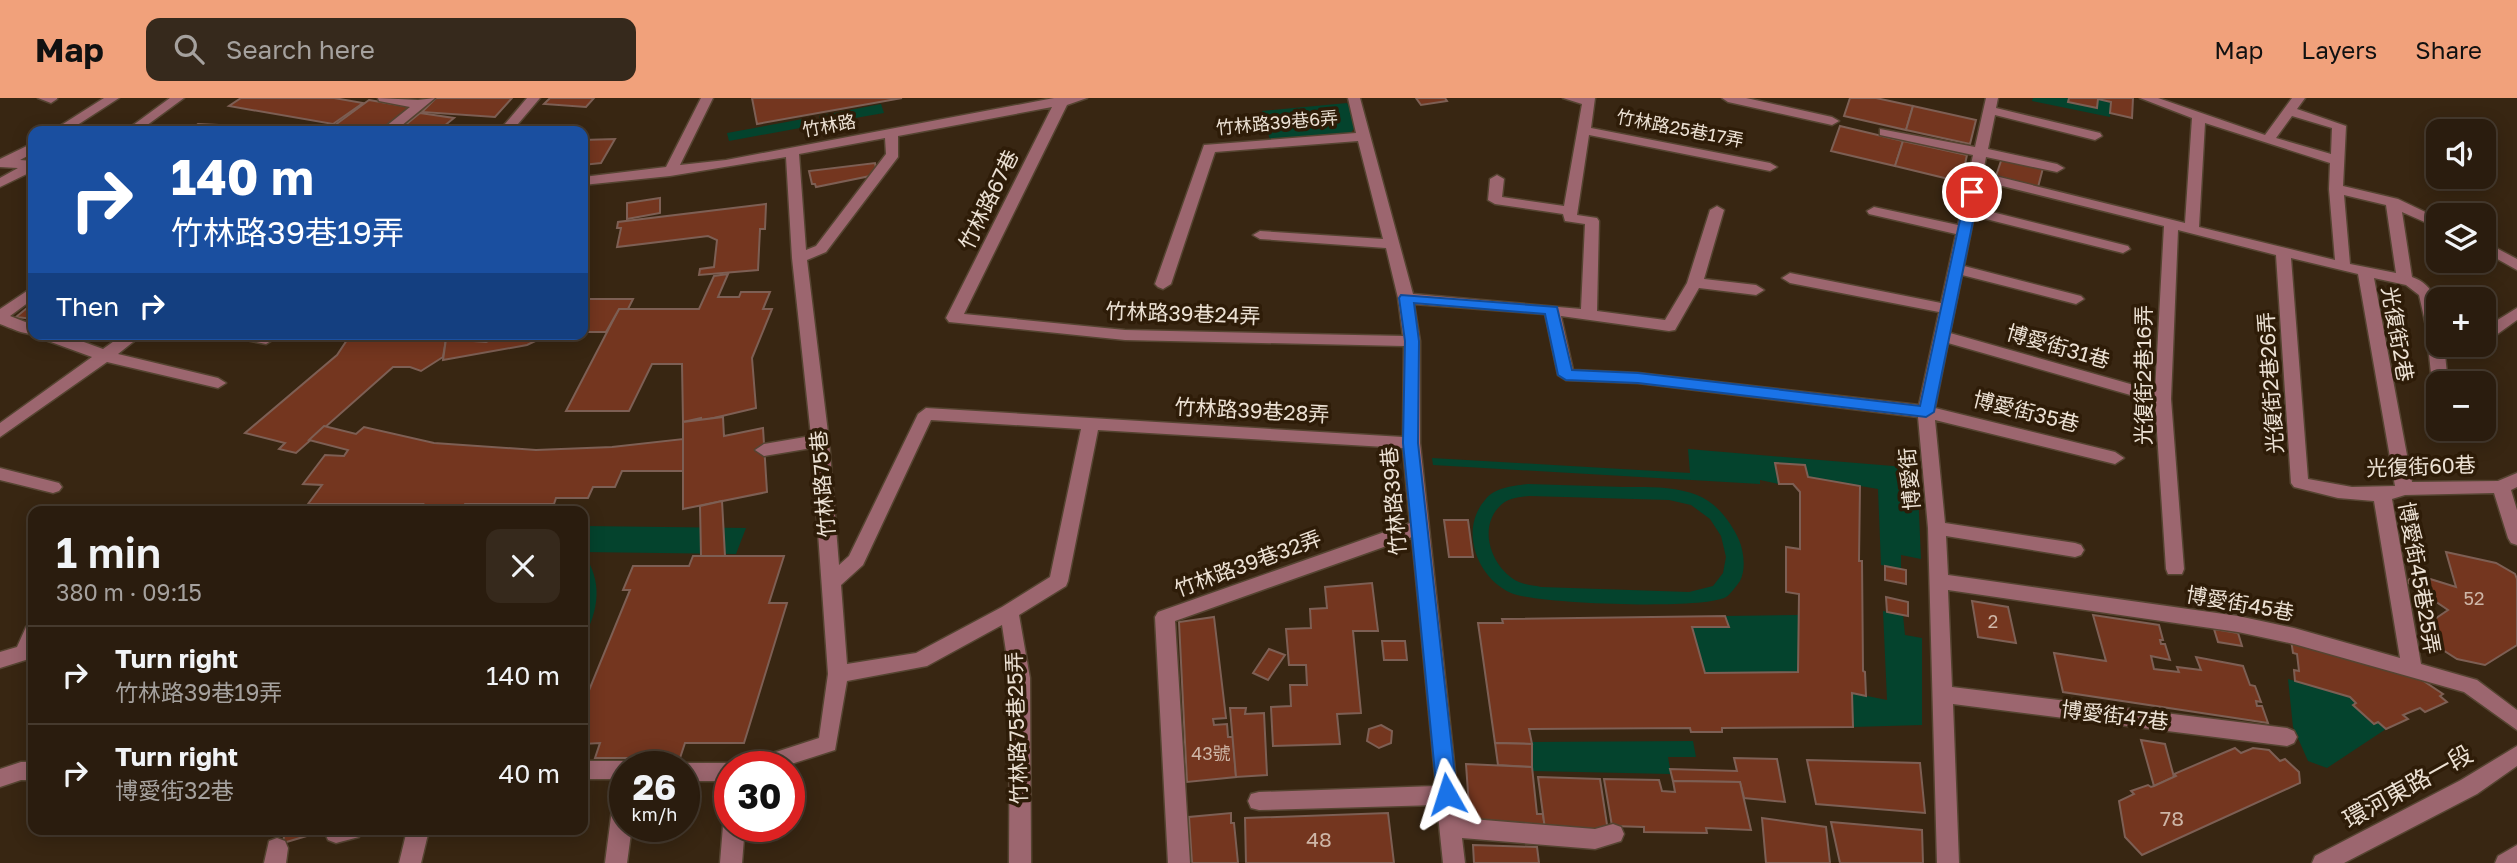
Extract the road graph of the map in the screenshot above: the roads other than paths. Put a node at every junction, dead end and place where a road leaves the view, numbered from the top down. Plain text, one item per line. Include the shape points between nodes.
1 (113, 98) edge
2 (178, 98) edge
3 (384, 98) edge
4 (534, 98) edge
5 (707, 98) edge
6 (1081, 98) edge
7 (1354, 98) edge
8 (1569, 98) edge
9 (1728, 98) edge
10 (2146, 98) edge
11 (2299, 98) edge
12 (1061, 100) edge
13 (1589, 100) edge
14 (425, 101) edge
15 (1991, 104) edge
16 (2289, 111) junction
17 (2199, 116) junction
18 (1832, 121) dead end
19 (67, 126) edge
20 (138, 126) edge
21 (393, 126) edge
22 (509, 126) edge
23 (1583, 130) junction
24 (1885, 132) dead end
25 (891, 135) junction
26 (1366, 136) junction
27 (2095, 136) dead end
28 (2268, 140) junction
29 (28, 150) edge
30 (793, 152) junction
31 (1980, 153) junction
32 (2336, 160) junction
33 (3, 163) edge
34 (28, 166) edge
35 (1770, 166) dead end
36 (2057, 168) dead end
37 (28, 169) edge
38 (670, 172) junction
39 (1976, 175) junction
40 (1497, 179) dead end
41 (588, 180) edge
42 (0, 183) edge
43 (2336, 189) junction
44 (2393, 202) junction
45 (1717, 210) dead end
46 (1969, 210) junction
47 (1570, 211) junction
48 (1874, 211) dead end
49 (2426, 218) edge
50 (2171, 223) junction
51 (2192, 228) junction
52 (1964, 231) junction
53 (1260, 235) dead end
54 (1393, 244) junction
55 (2123, 250) dead end
56 (2283, 252) junction
57 (799, 258) junction
58 (2343, 267) junction
59 (1956, 269) junction
60 (2365, 271) junction
61 (1790, 278) dead end
62 (2405, 280) junction
63 (1695, 283) junction
64 (1163, 284) dead end
65 (1756, 290) dead end
66 (28, 295) edge
67 (1406, 298) junction
68 (2076, 299) dead end
69 (1948, 309) junction
70 (1552, 310) junction
71 (2517, 313) edge
72 (1, 314) edge
73 (1589, 316) junction
74 (954, 318) joint
75 (2496, 327) edge
76 (28, 328) edge
77 (1942, 336) junction
78 (62, 340) edge
79 (127, 340) edge
80 (1412, 341) junction
81 (105, 356) junction
82 (2438, 371) edge
83 (218, 383) dead end
84 (2162, 399) junction
85 (1926, 412) junction
86 (1090, 426) junction
87 (0, 431) edge
88 (820, 441) junction
89 (1411, 443) junction
90 (764, 450) dead end
91 (2115, 457) dead end
92 (0, 474) edge
93 (2509, 483) edge
94 (54, 487) dead end
95 (2404, 489) junction
96 (2326, 491) joint
97 (2382, 493) junction
98 (1419, 527) junction
99 (1937, 528) junction
100 (2517, 538) edge
101 (2075, 550) dead end
102 (2175, 569) dead end
103 (832, 582) junction
104 (1939, 582) junction
105 (1009, 612) junction
106 (28, 644) edge
107 (0, 660) edge
108 (2412, 670) junction
109 (838, 674) junction
110 (1943, 694) junction
111 (2517, 721) edge
112 (2287, 737) dead end
113 (805, 751) edge
114 (2517, 755) edge
115 (588, 770) edge
116 (609, 770) edge
117 (27, 771) edge
118 (0, 778) edge
119 (1447, 794) junction
120 (1259, 801) dead end
121 (1450, 827) junction
122 (1613, 834) dead end
123 (417, 835) edge
124 (618, 842) edge
125 (733, 842) edge
126 (2517, 855) edge
127 (410, 863) edge
128 (615, 863) edge
129 (731, 863) edge
130 (1020, 863) edge
131 (1179, 863) edge
132 (1454, 863) edge
133 (1948, 863) edge
134 (2323, 863) edge
135 (2506, 863) edge

1 - 19 street
2 - 20 street
3 - 14 street
4 - 22 street
5 - 38 street
6 - 12 street, 竹林路
7 - 26 street, 竹林路39巷
8 - 13 street
9 - 18 street
10 - 17 street
11 - 16 street
12 - 25 street, 竹林路
12 - 74 street, 竹林路67巷
13 - 23 street
14 - 21 street
15 - 27 street
15 - 31 street, 博愛街
16 - 28 street
16 - 32 street via 2339,126
17 - 28 street
17 - 51 street
23 - 35 street, 竹林路25巷17弄
23 - 47 street
24 - 31 street
25 - 30 street, 竹林路
25 - 57 street via 892,154 821,248
26 - 54 street, 竹林路39巷
26 - 64 street, 竹林路39巷6弄 via 1209,148
28 - 32 street
29 - 33 street
30 - 38 street, 竹林路
30 - 57 street, 竹林路75巷
31 - 36 street
31 - 39 street, 博愛街
32 - 43 street
33 - 34 street
37 - 42 street
38 - 41 street, 竹林路
39 - 46 street, 博愛街
39 - 50 street, 光復街2巷
40 - 47 street via 1495,200
43 - 44 street
43 - 58 street
44 - 49 street
44 - 62 street
45 - 63 street
46 - 52 street, 博愛街
46 - 55 street
47 - 73 street via 1570,218 1592,221
48 - 52 street
50 - 51 street, 光復街2巷
50 - 84 street, 光復街2巷16弄
51 - 56 street, 光復街2巷
52 - 59 street, 博愛街
53 - 54 street
54 - 67 street, 竹林路39巷
56 - 58 street, 光復街2巷
56 - 96 street, 光復街2巷26弄 via 2300,483
57 - 88 street, 竹林路75巷
58 - 60 street, 光復街2巷
59 - 68 street
59 - 69 street, 博愛街
60 - 62 street
60 - 95 street, 光復街2巷
61 - 69 street
62 - 82 street via 2415,282 2426,293
63 - 65 street
63 - 73 street via 1668,326
66 - 72 street
67 - 70 street
67 - 80 street, 竹林路39巷
69 - 77 street, 博愛街
70 - 73 street
70 - 85 street, 博愛街35巷 via 1566,375 1638,378
71 - 75 street
72 - 76 street
74 - 80 street, 竹林路39巷24弄 via 1125,335
77 - 84 street, 博愛街31巷
77 - 85 street, 博愛街
78 - 81 street
79 - 81 street
80 - 89 street, 竹林路39巷
81 - 83 street
81 - 87 street
84 - 102 street, 光復街2巷16弄
85 - 91 street, 博愛街35巷
85 - 99 street, 博愛街
86 - 89 street, 竹林路39巷28弄
86 - 103 street, 竹林路39巷28弄 via 926,414 856,560
86 - 105 street via 1059,581
88 - 90 street
88 - 103 street, 竹林路75巷
89 - 98 street, 竹林路39巷
92 - 94 street
93 - 95 street, 光復街60巷
93 - 100 street
95 - 97 street, 光復街60巷
96 - 97 street, 光復街60巷
97 - 108 street, 博愛街45巷25弄
98 - 119 street, 竹林路39巷
98 - 131 street, 竹林路39巷32弄 via 1165,617
99 - 101 street
99 - 104 street, 博愛街
103 - 109 street, 竹林路75巷
104 - 108 street, 博愛街45巷 via 2238,624
104 - 110 street, 博愛街
105 - 109 street via 920,660
105 - 130 street, 竹林路75巷25弄 via 1020,678
106 - 107 street via 25,652
108 - 111 street, 博愛街45巷 via 2470,686
109 - 113 street, 竹林路75巷 via 828,744
110 - 112 street, 博愛街47巷
110 - 133 street, 博愛街
114 - 134 street, 環河東路一段 via 2469,787
115 - 116 street
117 - 118 street
119 - 120 street
119 - 121 street, 竹林路39巷
121 - 122 street via 1595,839
121 - 132 street, 竹林路39巷
123 - 127 street
124 - 128 street
125 - 129 street
126 - 135 street

